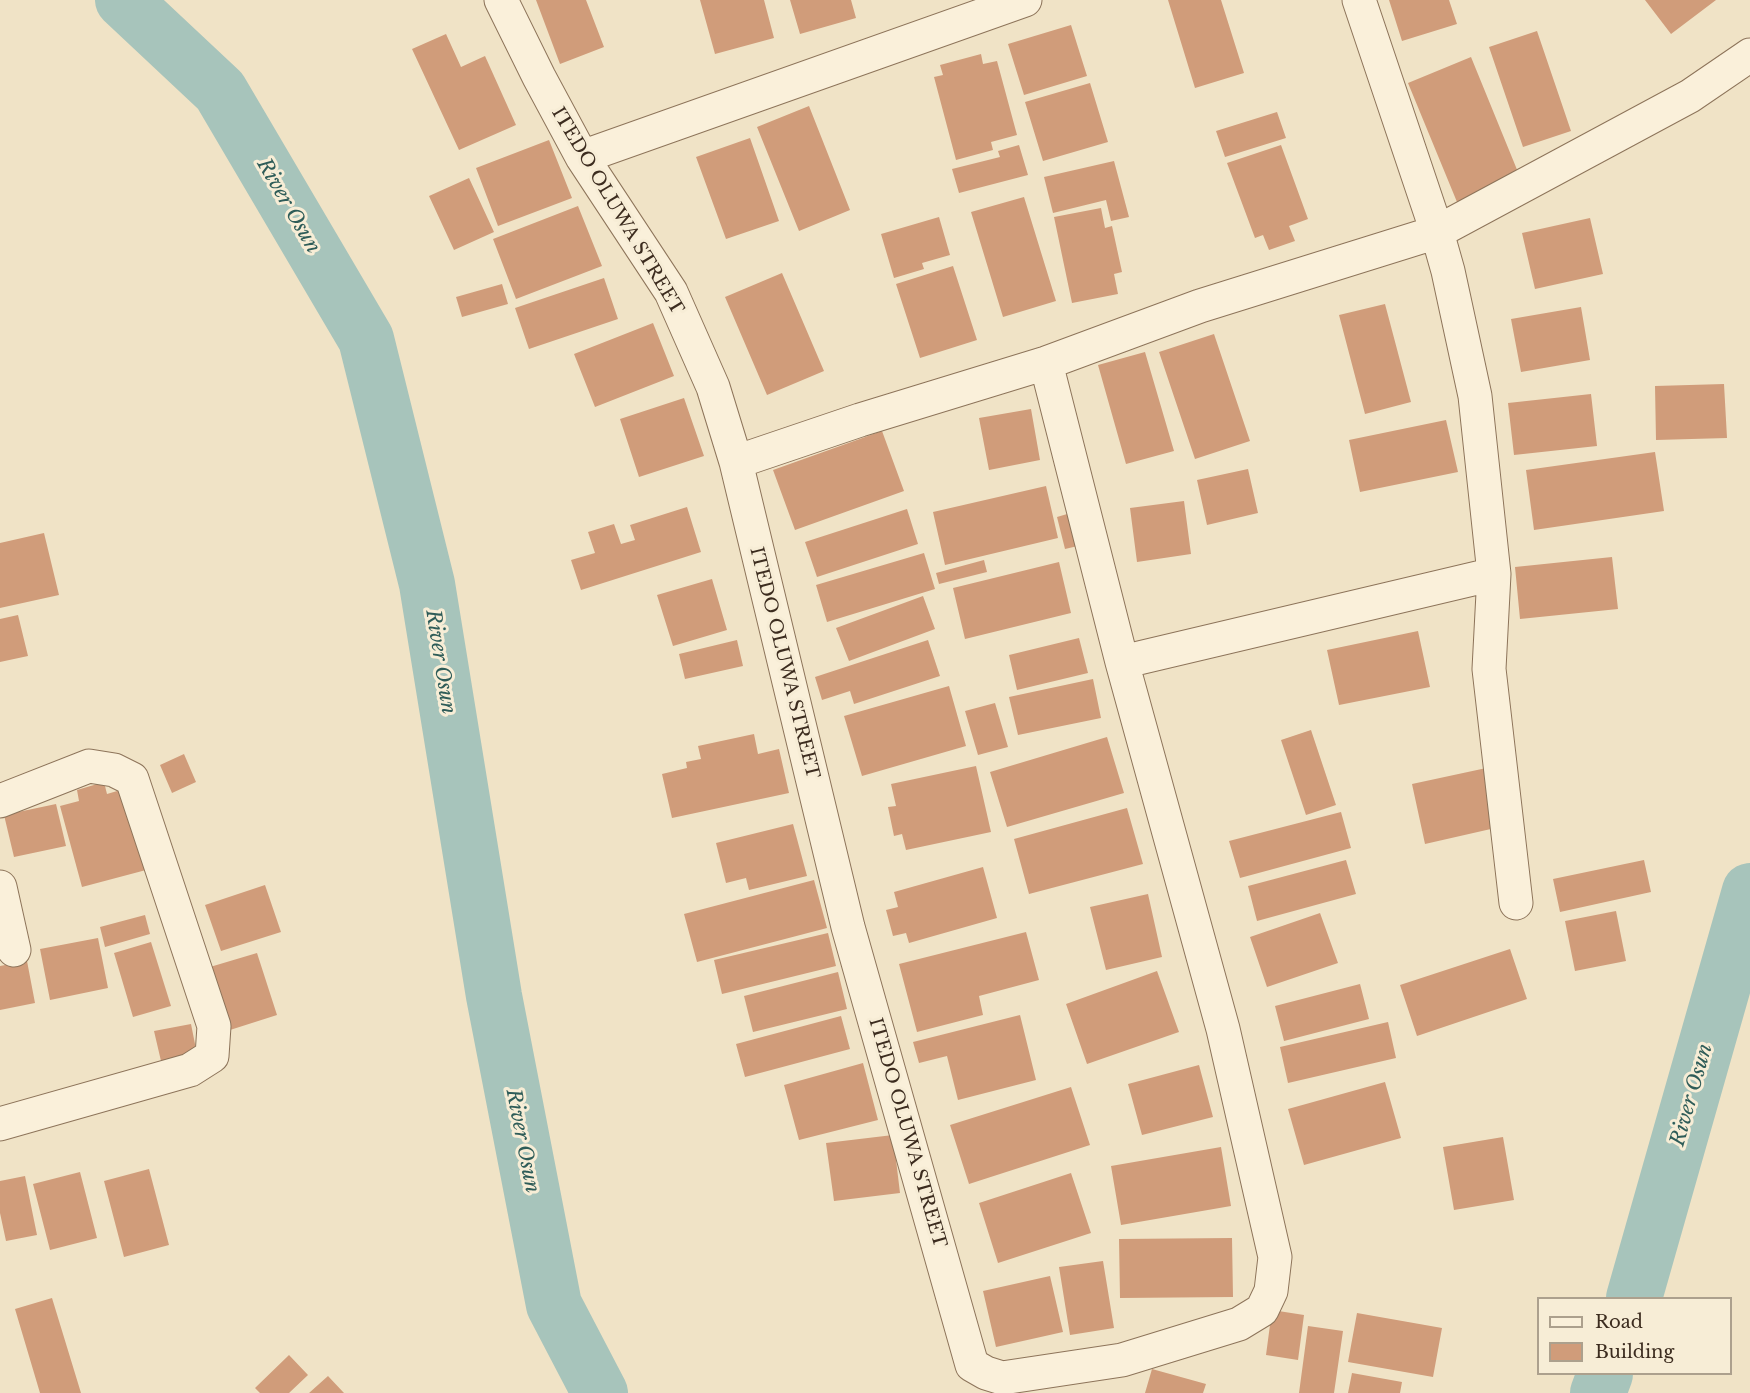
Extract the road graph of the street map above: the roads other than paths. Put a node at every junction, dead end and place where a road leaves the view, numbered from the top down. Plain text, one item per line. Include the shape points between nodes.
1 (501, 0) edge
2 (1025, 0) edge
3 (1359, 0) edge
4 (1750, 56) edge
5 (582, 157) junction
6 (1437, 232) junction
7 (1046, 363) junction
8 (736, 462) junction
9 (1494, 573) junction
10 (1122, 662) junction
11 (0, 801) edge
12 (0, 887) edge
13 (1516, 903) dead end
14 (14, 950) dead end
15 (0, 1124) edge

1 - 5 street, ITEDO OLUWA STREET
2 - 5 street
3 - 6 street
4 - 6 street via 1690,96
5 - 8 street, ITEDO OLUWA STREET via 671,292 713,387
6 - 7 street via 1200,306
6 - 9 street via 1475,396
7 - 8 street
7 - 10 street
8 - 10 street, ITEDO OLUWA STREET via 848,927 972,1365 1002,1378 1122,1360 1239,1324 1262,1310 1271,1291 1275,1257 1223,1029
9 - 10 street
9 - 13 street via 1489,669
11 - 15 street via 89,766 114,770 132,779 214,1026 212,1056 190,1070
12 - 14 street

